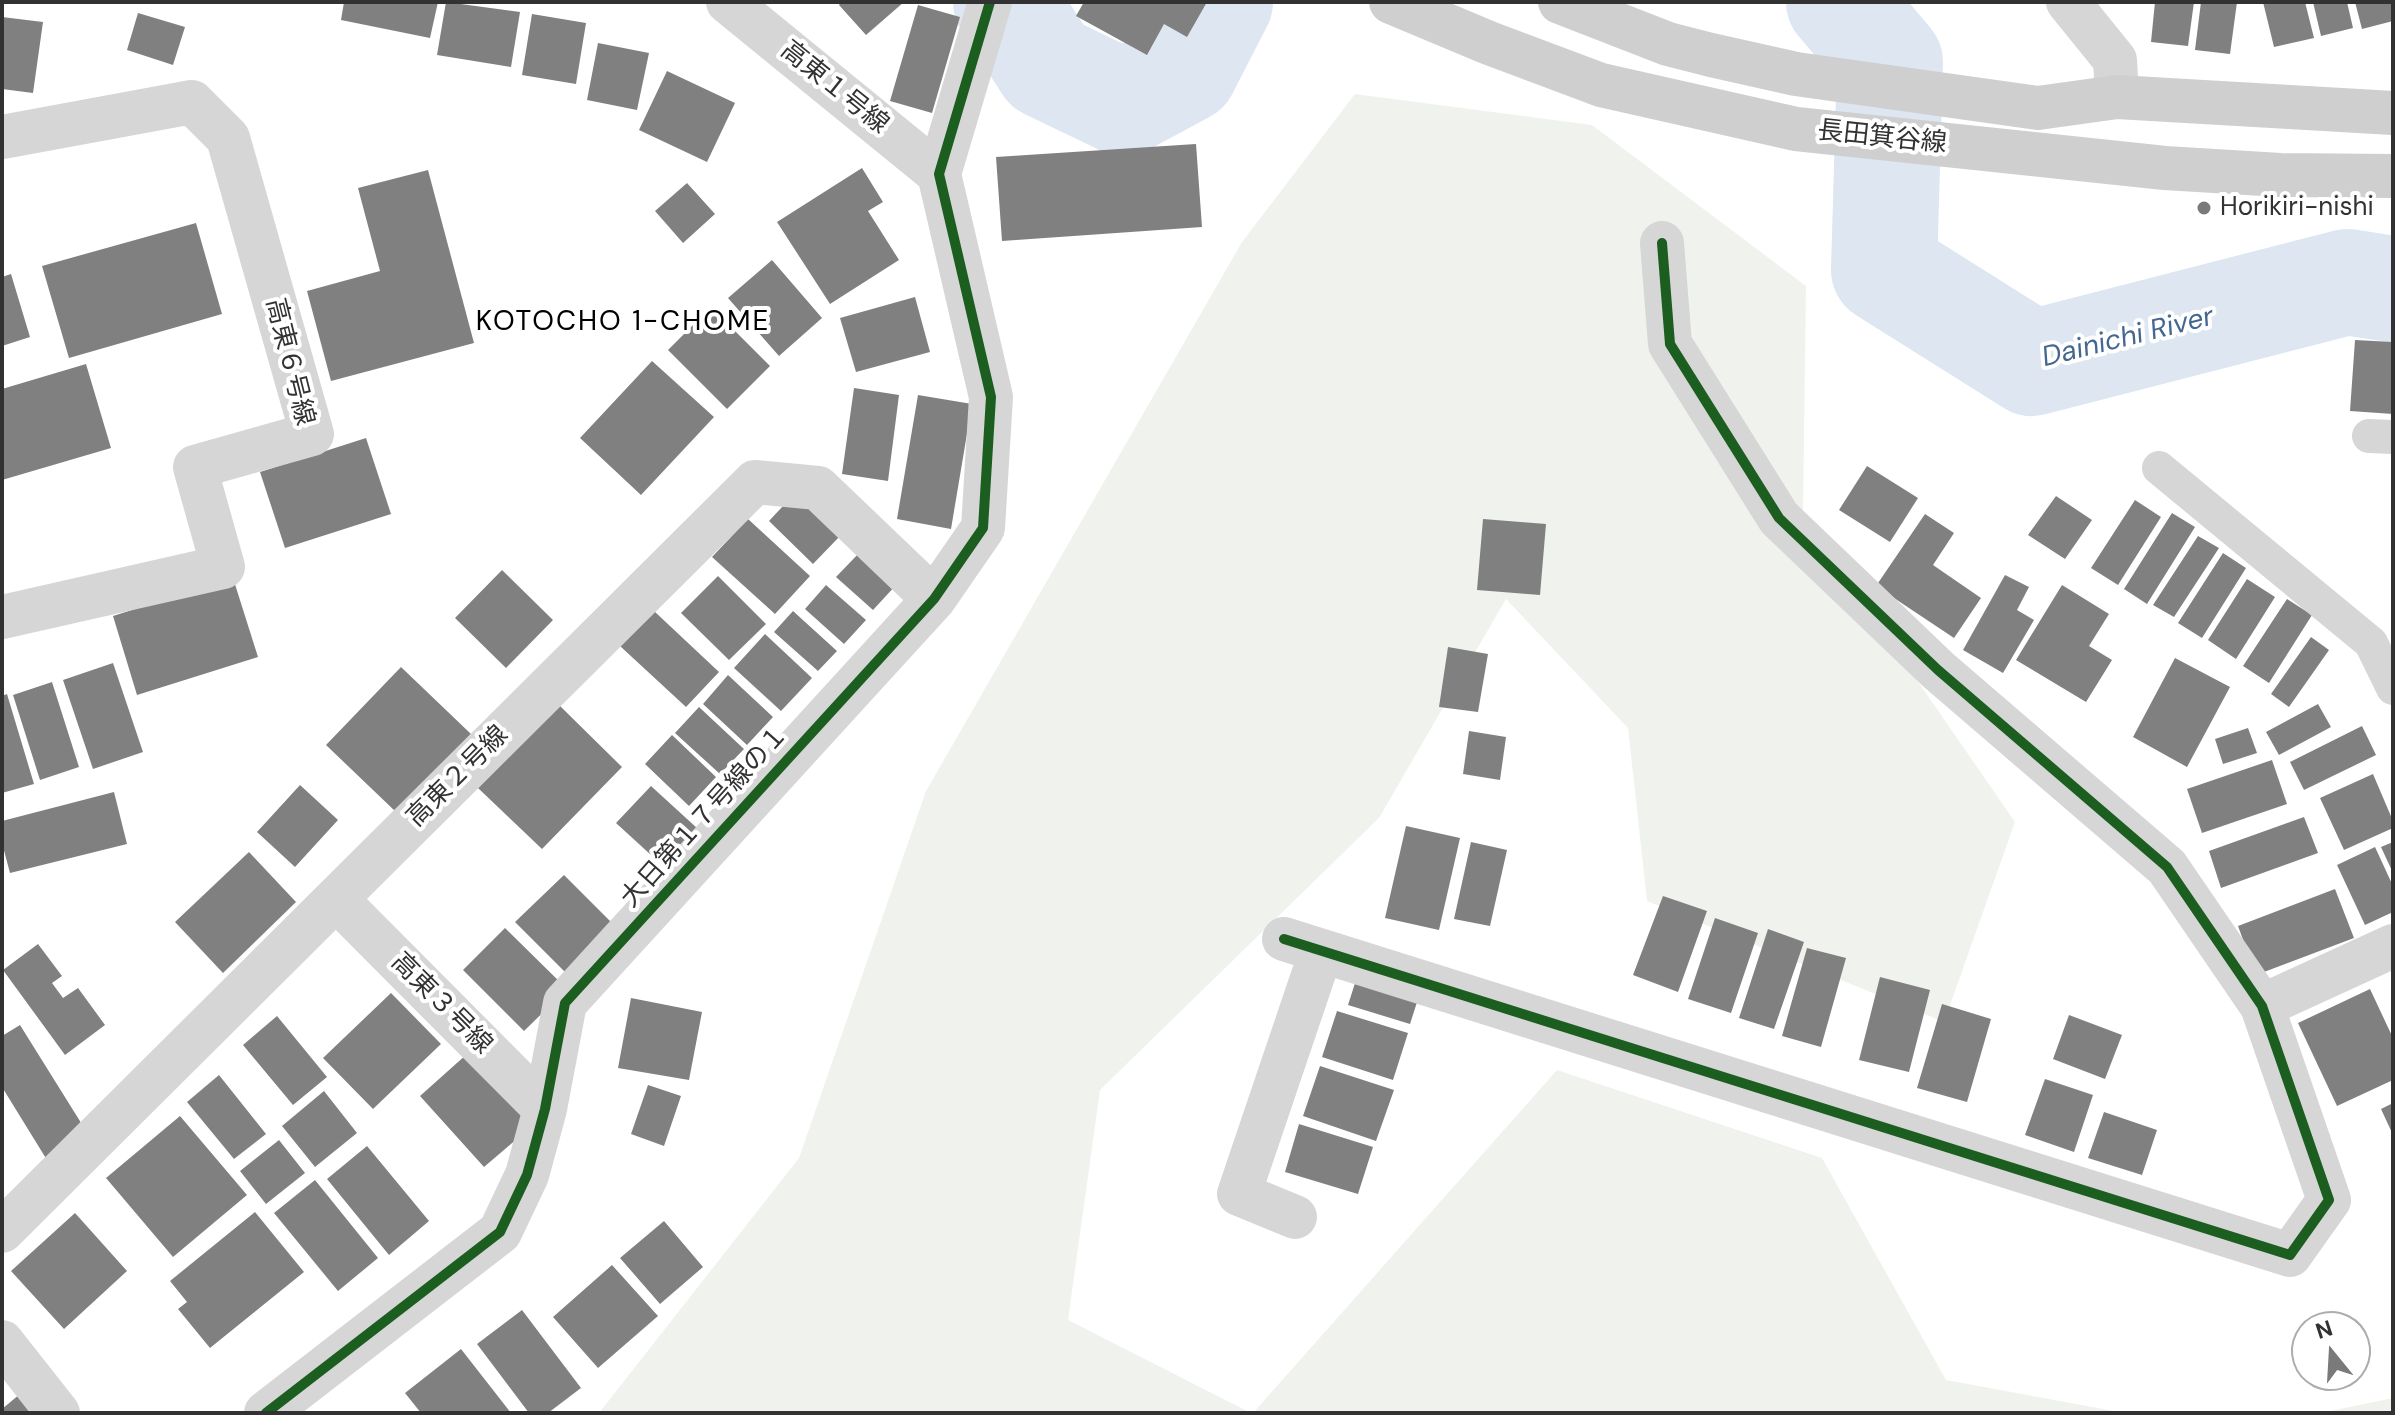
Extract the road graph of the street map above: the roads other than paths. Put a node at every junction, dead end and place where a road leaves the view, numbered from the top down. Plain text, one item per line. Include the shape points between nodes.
1 (728, 2) edge
2 (990, 2) edge
3 (1391, 2) edge
4 (1560, 2) edge
5 (2068, 2) edge
6 (2106, 98) junction
7 (2381, 107) edge
8 (2, 137) edge
9 (940, 171) junction
10 (2393, 176) edge
11 (1662, 243) dead end
12 (2159, 468) dead end
13 (934, 599) junction
14 (2, 617) edge
15 (2393, 688) edge
16 (336, 899) junction
17 (2393, 946) edge
18 (2262, 1006) junction
19 (545, 1109) junction
20 (1295, 1217) dead end
21 (2, 1231) edge
22 (2, 1342) edge
23 (58, 1413) edge
24 (266, 1413) edge

1 - 9 street, 高東１号線
2 - 9 street
3 - 10 street, 長田箕谷線 via 1601,85 1796,129 2096,161 2280,175
4 - 6 street, 長田箕谷線 via 1668,44 1796,74 2038,108
5 - 6 street via 2115,60
6 - 7 street, 長田箕谷線
8 - 14 street, 高東６号線 via 192,102 228,138 312,434 195,467 223,567
9 - 13 street, 大日第１７号線の１ via 991,397 983,528
11 - 18 street via 1670,344 1779,518 1938,670 2167,867
12 - 15 lane via 2371,643
13 - 16 street, 高東２号線 via 818,488 755,482
13 - 19 street, 大日第１７号線の１ via 565,1003
16 - 19 street, 高東３号線
16 - 21 street, 高東２号線
17 - 18 street
18 - 20 street via 2329,1200 2290,1255 1302,946 1239,1194
19 - 24 street, 大日第１７号線の１ via 527,1175 500,1232
22 - 23 street

